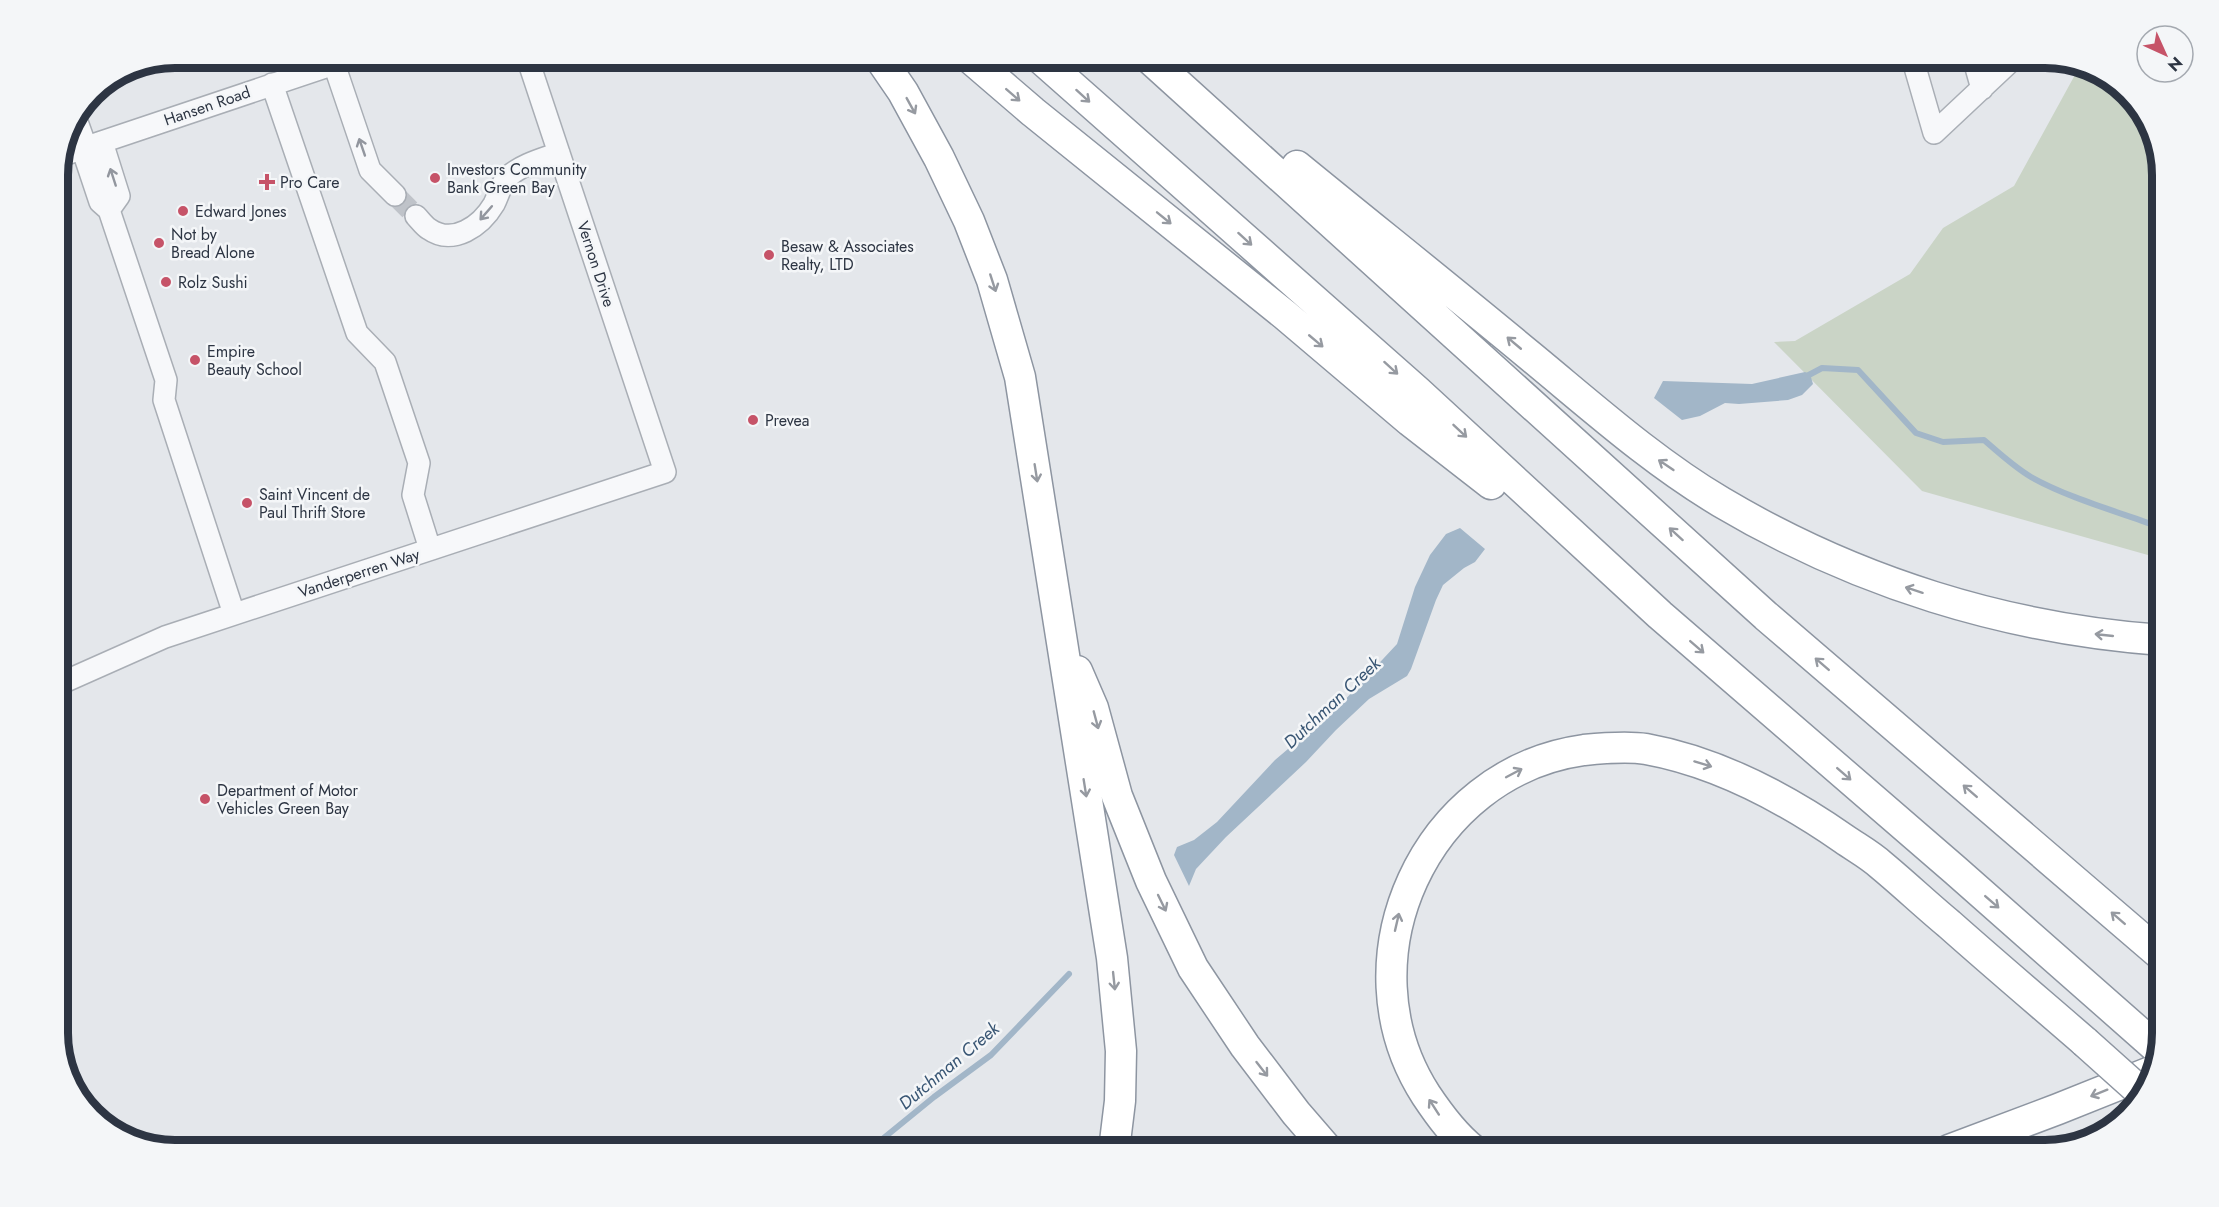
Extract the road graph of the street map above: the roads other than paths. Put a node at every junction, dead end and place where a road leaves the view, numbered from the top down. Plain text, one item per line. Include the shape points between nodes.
1 (322, 68) edge
2 (335, 68) edge
3 (531, 68) edge
4 (887, 68) edge
5 (982, 68) edge
6 (1051, 68) edge
7 (1160, 68) edge
8 (1175, 68) edge
9 (1915, 68) edge
10 (1975, 68) edge
11 (2004, 68) edge
12 (273, 84) junction
13 (1982, 89) junction
14 (80, 126) edge
15 (90, 146) junction
16 (70, 153) edge
17 (560, 153) junction
18 (394, 195) tunnel mouth
19 (416, 216) tunnel mouth
20 (665, 472) joint
21 (430, 549) junction
22 (234, 614) junction
23 (1659, 615) junction
24 (1059, 627) junction
25 (2152, 639) edge
26 (68, 680) edge
27 (2152, 947) edge
28 (2151, 1043) edge
29 (2142, 1075) edge
30 (2136, 1087) edge
31 (1115, 1140) edge
32 (1319, 1140) edge
33 (1463, 1140) edge
34 (1976, 1140) edge

1 - 12 street, Hansen Road
18 -> 2 street via 370,170
3 - 17 street, Vernon Drive
4 -> 24 highway via 939,158 993,280 1020,377
5 -> 23 highway via 1410,421
6 -> 23 highway via 1417,391
27 -> 7 highway via 1766,616
25 -> 8 highway via 2040,626 1991,615 1890,582 1812,550 1719,501 1639,446
9 - 13 street via 1934,133
10 - 13 street
11 - 13 street
12 - 15 street, Hansen Road
12 - 21 street via 357,333 385,362 419,463 414,495
14 - 15 street
15 - 16 street, Hansen Road
15 - 22 street via 100,202 109,210 166,380 164,400
17 -> 19 street via 519,168 507,178 485,216 462,234 440,235
17 - 20 street, Vernon Drive
20 - 21 street, Vanderperren Way
21 - 22 street, Vanderperren Way
22 - 26 street, Vanderperren Way via 165,637
23 -> 28 highway
24 -> 31 highway via 1112,958 1122,1052
24 -> 32 highway via 1093,708 1117,796 1193,968 1245,1046
29 -> 34 highway
33 -> 30 highway, bridge via 1444,1122 1412,1074 1400,1040 1392,971 1399,913 1418,867 1437,838 1482,793 1541,760 1615,748 1643,748 1718,769 1793,806 1880,864

